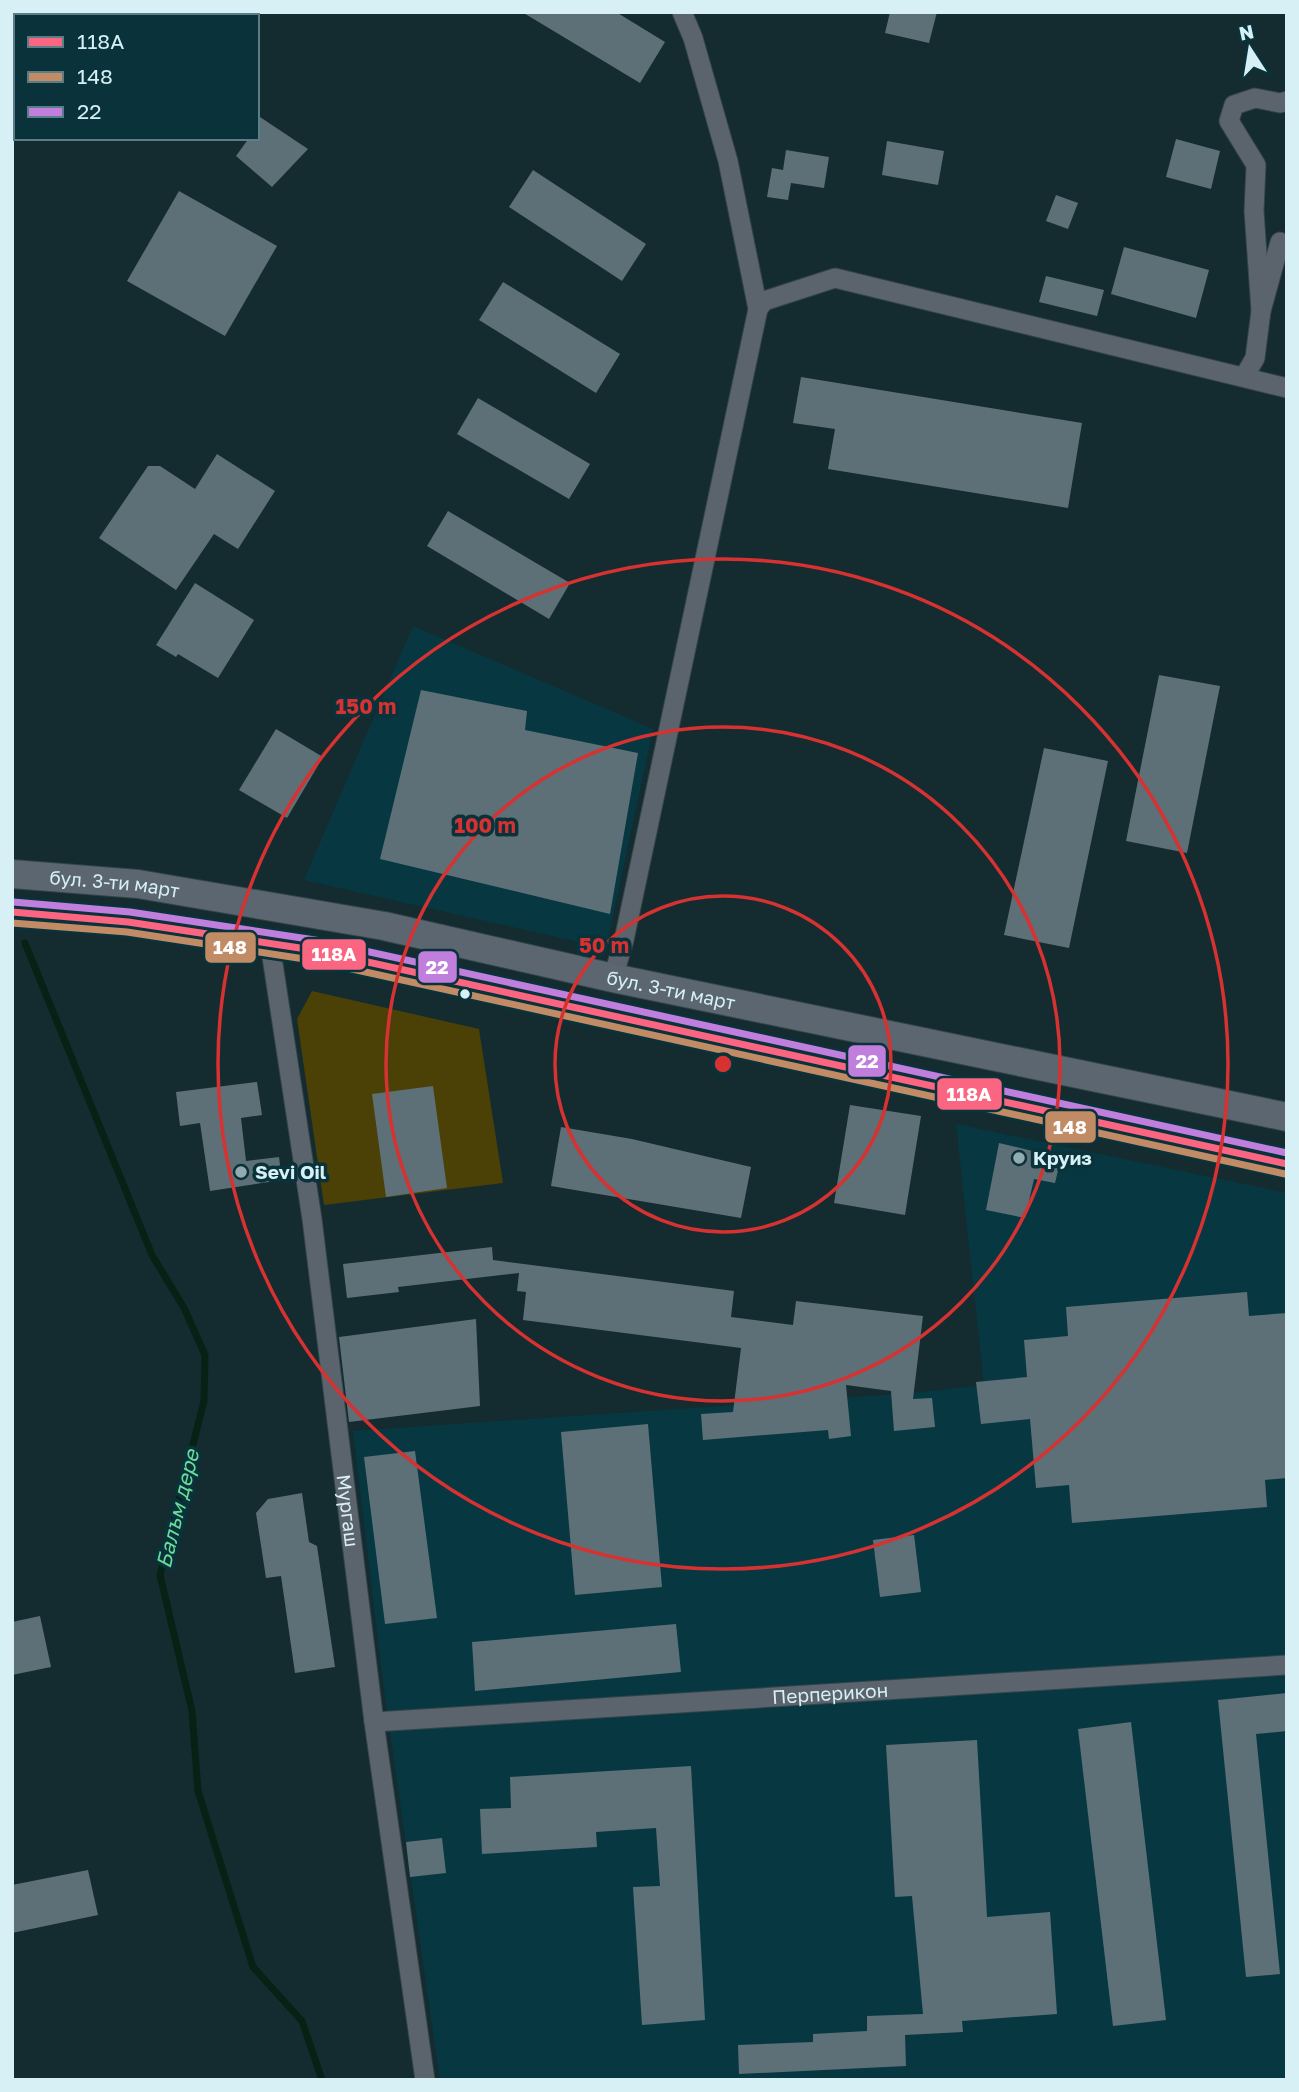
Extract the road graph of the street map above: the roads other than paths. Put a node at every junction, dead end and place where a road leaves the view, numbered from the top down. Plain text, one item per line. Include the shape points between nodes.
1 (682, 12) edge
2 (1287, 101) edge
3 (1280, 242) dead end
4 (758, 309) junction
5 (1261, 311) junction
6 (1244, 377) junction
7 (1287, 388) edge
8 (12, 858) edge
9 (12, 874) edge
10 (57, 878) junction
11 (268, 905) junction
12 (12, 912) edge
13 (270, 944) junction
14 (613, 978) junction
15 (573, 1008) junction
16 (1287, 1117) edge
17 (1287, 1164) edge
18 (1287, 1665) edge
19 (374, 1722) junction
20 (425, 2080) edge

1 - 4 street via 728,162
2 - 5 street via 1255,98 1234,105 1229,121 1256,165 1254,211
3 - 5 street
4 - 6 street via 764,301 835,278
4 - 14 street
5 - 6 street via 1255,358
6 - 7 street
8 - 10 street
9 - 10 street, бул. 3-ти март
10 - 11 street, бул. 3-ти март via 138,884
11 - 13 street
11 - 14 street, бул. 3-ти март
12 - 13 street, бул. 3-ти март via 128,922
13 - 15 street, бул. 3-ти март
13 - 19 street, Мургаш via 312,1219
14 - 15 street via 597,996
14 - 16 street, бул. 3-ти март
15 - 17 street, бул. 3-ти март
18 - 19 street, Перперикон
19 - 20 street, Мургаш

